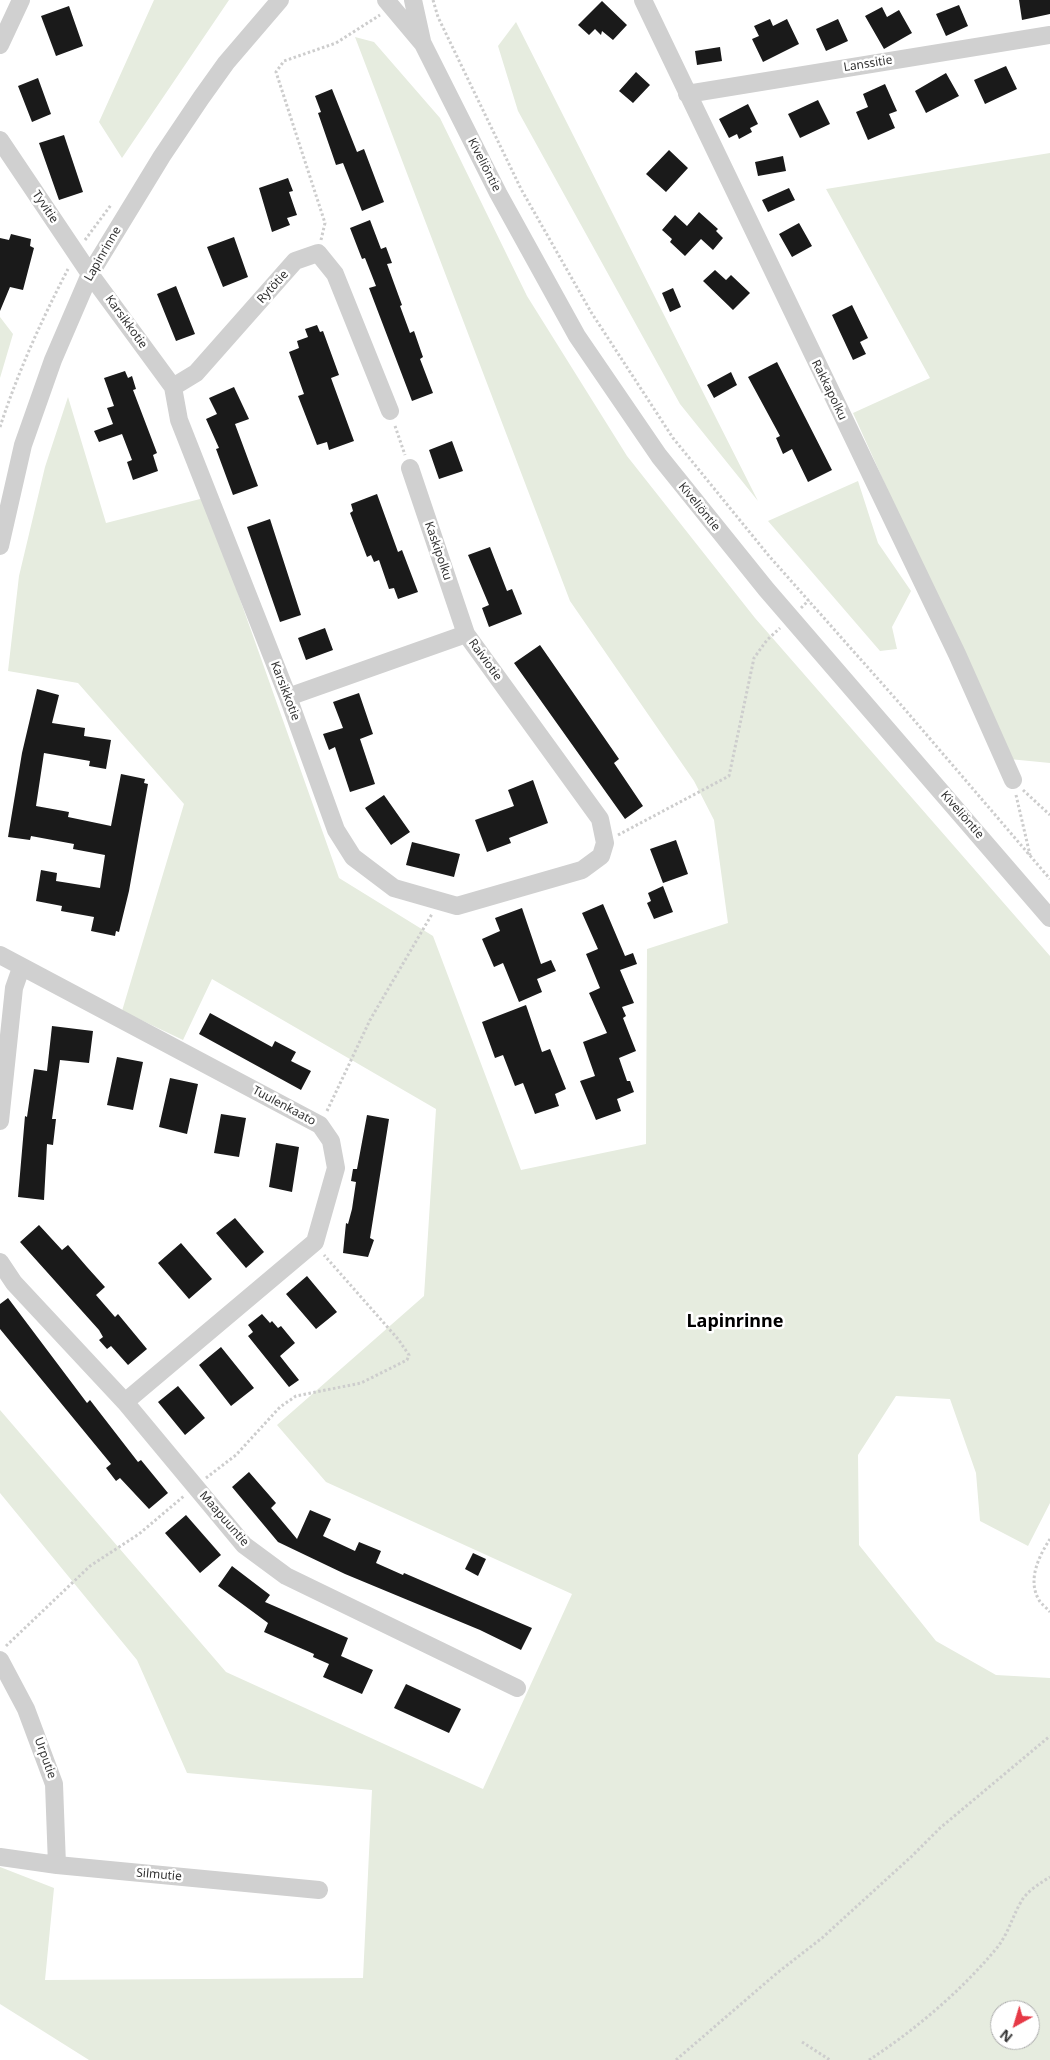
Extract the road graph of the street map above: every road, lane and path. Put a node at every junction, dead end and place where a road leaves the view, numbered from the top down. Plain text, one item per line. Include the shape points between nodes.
1 (21, 0) edge
2 (280, 0) edge
3 (386, 0) edge
4 (412, 0) edge
5 (433, 0) edge
6 (643, 0) edge
7 (375, 17) dead end
8 (1050, 35) edge
9 (423, 44) junction
10 (0, 45) edge
11 (687, 94) junction
12 (0, 140) edge
13 (318, 253) junction
14 (90, 274) junction
15 (173, 386) junction
16 (390, 410) joint
17 (410, 468) joint
18 (0, 546) edge
19 (810, 600) junction
20 (790, 618) junction
21 (466, 634) junction
22 (288, 697) junction
23 (1013, 780) junction
24 (1050, 815) edge
25 (605, 843) junction
26 (1030, 856) junction
27 (1050, 879) edge
28 (439, 903) junction
29 (1050, 918) edge
30 (0, 955) edge
31 (21, 968) junction
32 (0, 1121) edge
33 (320, 1125) junction
34 (315, 1242) junction
35 (0, 1262) edge
36 (125, 1402) junction
37 (195, 1487) junction
38 (1050, 1539) edge
39 (1050, 1612) edge
40 (0, 1652) edge
41 (0, 1660) edge
42 (517, 1688) dead end
43 (1050, 1736) edge
44 (0, 1857) edge
45 (56, 1865) junction
46 (1050, 1877) edge
47 (319, 1890) dead end
48 (802, 2042) dead end
49 (676, 2060) edge
50 (830, 2060) edge
51 (868, 2060) edge

1 - 10 street
2 - 14 street, Lapinrinne via 206,91
3 - 9 street, Kiveliöntie
4 - 9 street, Kiveliöntie
5 - 19 path via 438,17 520,189 591,312 673,438 769,556
6 - 11 street, Rakkapolku
7 - 13 path via 336,43 284,62 276,72 325,223
8 - 11 street, Lanssitie
9 - 20 street, Kiveliöntie via 498,193 577,336 659,456
11 - 23 street, Rakkapolku via 957,654
12 - 14 street, Tyvitie
13 - 15 street, Rytötie via 295,262 196,373
13 - 16 street via 335,274
14 - 15 street, Karsikkotie
14 - 18 street, Lapinrinne via 53,360 23,445
15 - 22 street, Karsikkotie via 179,420
16 - 17 path
17 - 21 street, Kaskipolku
19 - 20 path
19 - 26 path
20 - 25 path via 754,658 729,776
20 - 29 street, Kiveliöntie
21 - 22 street, Raiviotie
21 - 25 street, Raiviotie via 600,819
22 - 28 street, Karsikkotie via 336,830 353,857 394,888
23 - 24 path
23 - 26 path
25 - 28 street, Karsikkotie via 601,856 582,870 457,906
26 - 27 path
28 - 33 path via 370,1020
30 - 31 street, Tuulenkaato
31 - 32 street via 14,988
31 - 33 street, Tuulenkaato
33 - 34 street, Tuulenkaato via 331,1141 336,1168
34 - 36 street
34 - 37 path via 340,1276 398,1339 408,1355 407,1360 361,1383 296,1396 280,1407 236,1455
35 - 36 street, Maapuuntie via 14,1283
36 - 37 street, Maapuuntie
37 - 40 path via 139,1534 90,1566
37 - 42 street, Maapuuntie via 244,1545 286,1576
38 - 39 path via 1036,1565 1034,1582 1039,1600
41 - 45 street, Urputie via 26,1709 54,1784
43 - 49 path via 940,1828 822,1938 777,1972
44 - 45 street, Silmutie
45 - 47 street, Silmutie
46 - 51 path via 1021,1901 1008,1934 975,1971 907,2035
48 - 50 path

